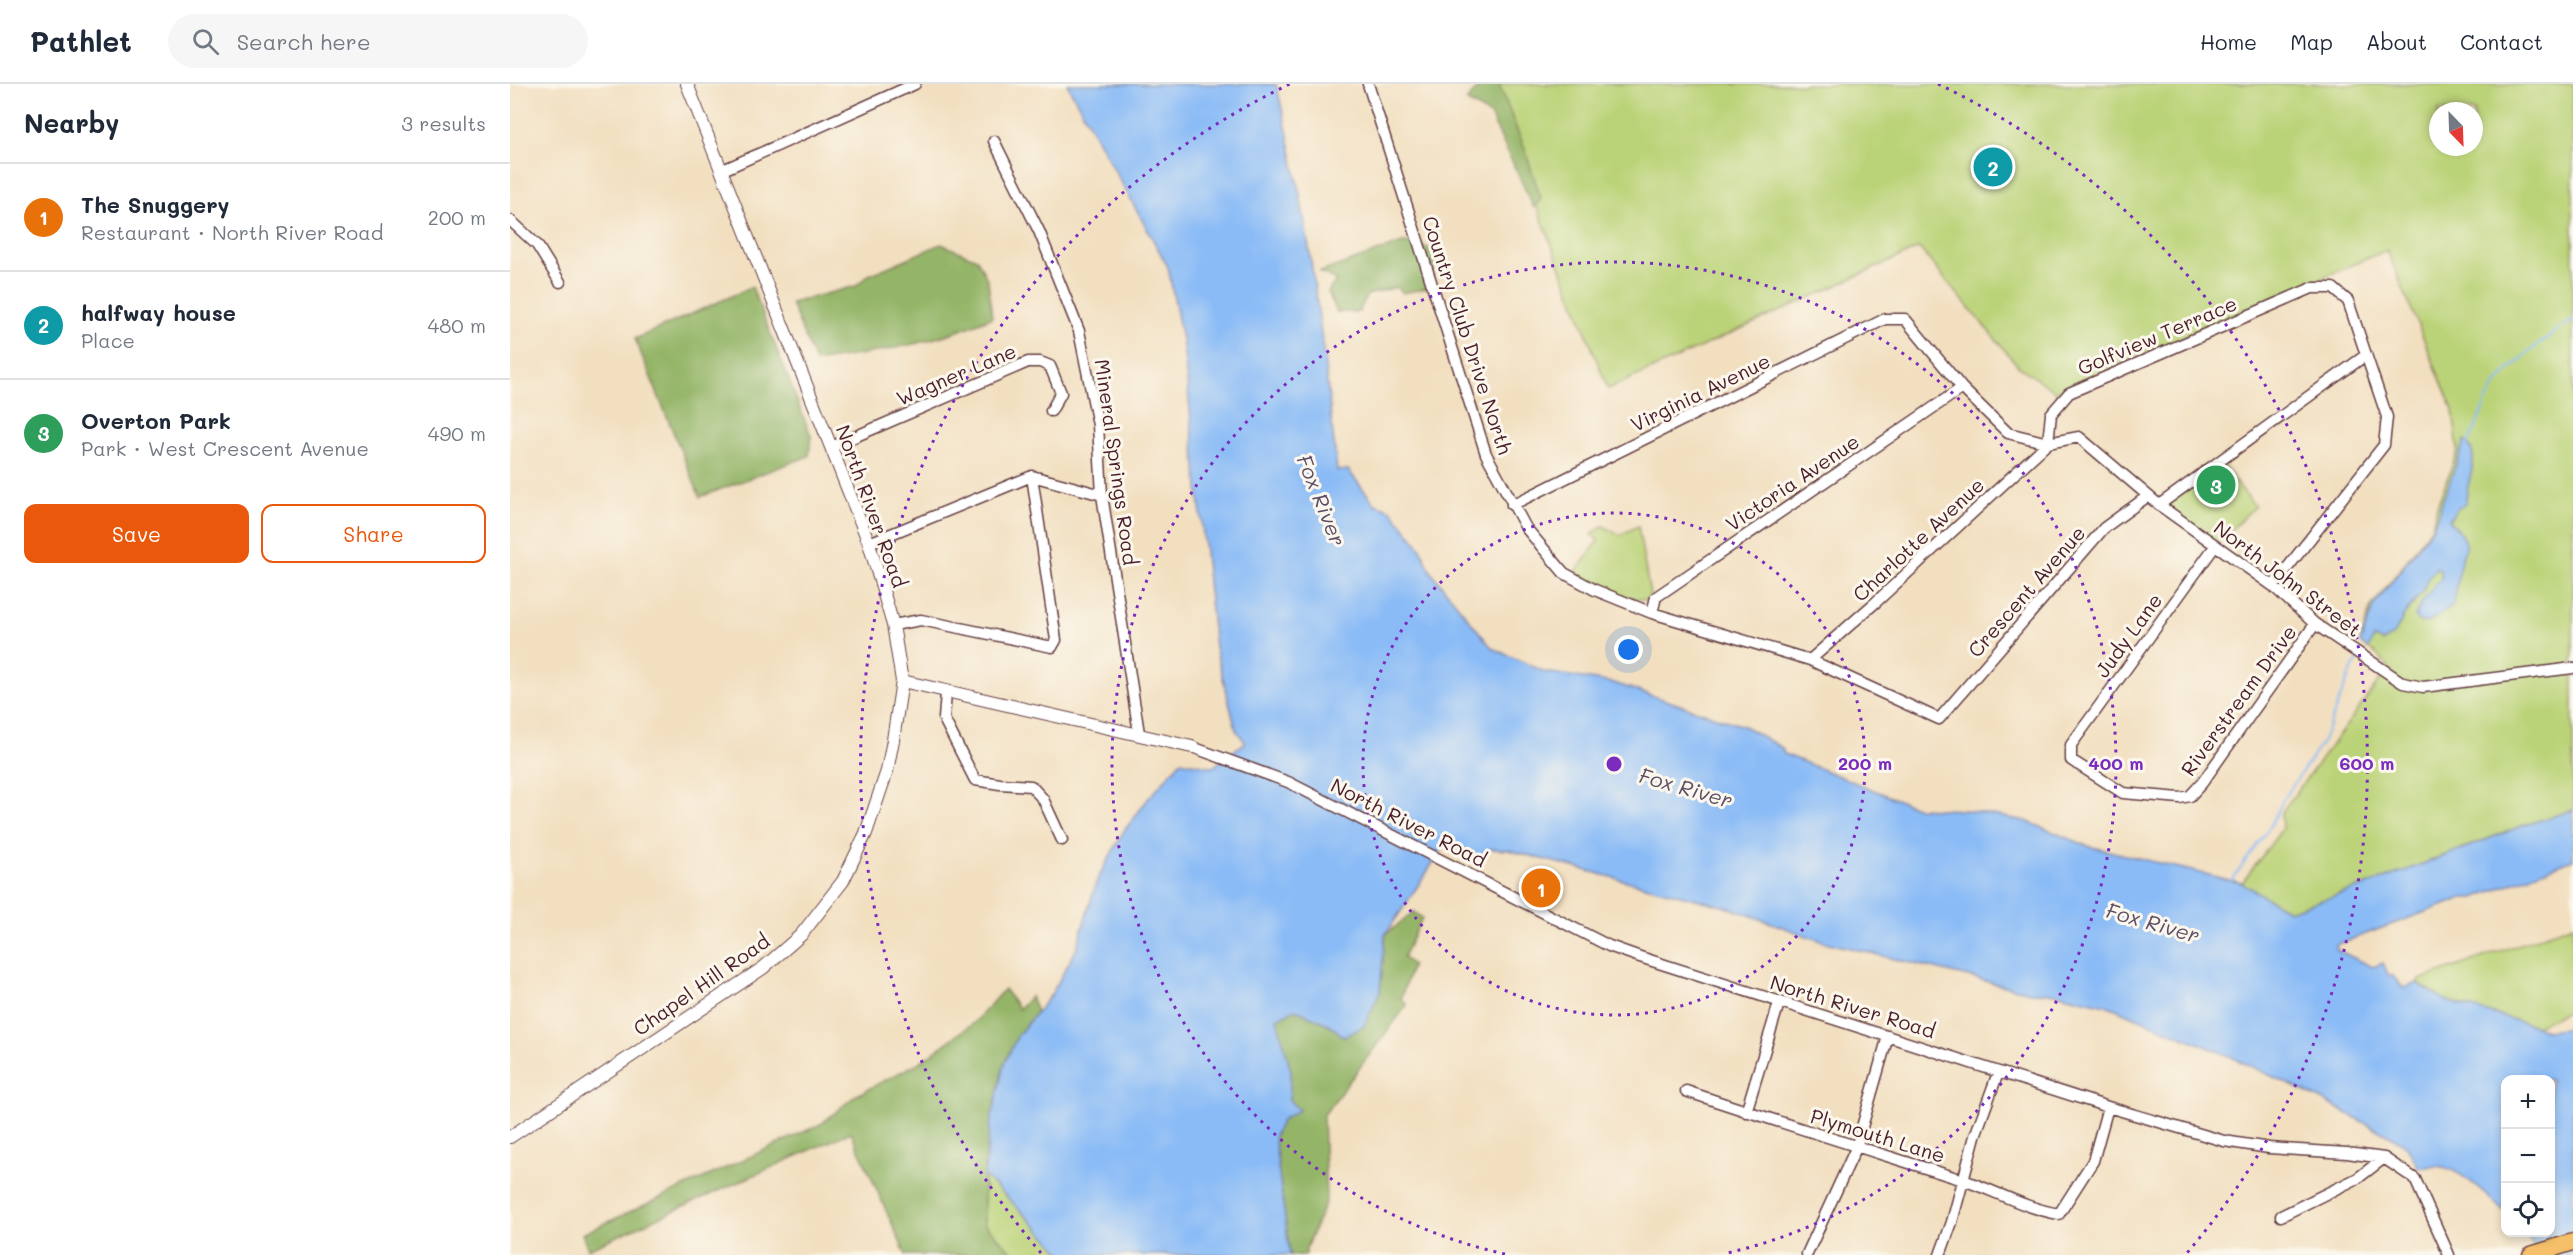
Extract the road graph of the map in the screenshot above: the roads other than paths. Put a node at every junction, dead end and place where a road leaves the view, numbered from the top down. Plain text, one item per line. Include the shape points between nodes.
1 (687, 84) edge
2 (915, 84) edge
3 (1368, 84) edge
4 (994, 141) dead end
5 (723, 170) junction
6 (510, 220) edge
7 (560, 282) dead end
8 (1905, 319) joint
9 (2366, 355) junction
10 (1962, 388) junction
11 (1051, 411) dead end
12 (2048, 443) junction
13 (831, 447) junction
14 (1032, 476) junction
15 (1102, 495) junction
16 (2148, 496) junction
17 (1512, 505) junction
18 (2158, 505) junction
19 (869, 543) junction
20 (2215, 546) junction
21 (2272, 586) junction
22 (1652, 613) junction
23 (2315, 624) junction
24 (893, 625) junction
25 (1810, 660) junction
26 (2573, 669) edge
27 (902, 681) junction
28 (946, 693) junction
29 (1939, 719) joint
30 (1139, 734) junction
31 (2071, 745) joint
32 (1192, 747) joint
33 (1062, 840) dead end
34 (1779, 1003) junction
35 (1888, 1036) junction
36 (1998, 1073) junction
37 (1686, 1091) dead end
38 (2108, 1107) junction
39 (1746, 1112) junction
40 (510, 1137) edge
41 (1856, 1148) junction
42 (2384, 1158) junction
43 (1964, 1180) junction
44 (2281, 1216) dead end
45 (2573, 1242) edge
46 (1807, 1254) edge
47 (1940, 1255) edge
48 (2449, 1255) edge
49 (2531, 1255) edge

1 - 5 street, North River Road
2 - 5 street
3 - 17 street, Country Club Drive North via 1476,427
4 - 15 street, Mineral Springs Road via 1039,231 1079,332 1098,425
5 - 13 street, North River Road
6 - 7 street via 537,245
8 - 10 street, North John Street
8 - 17 street, Virginia Avenue via 1886,320
9 - 12 street, Golfview Terrace via 2348,301 2333,288 2312,288 2069,393 2051,414
9 - 18 street
9 - 21 street via 2387,417 2384,445
10 - 12 street, North John Street via 2008,434
10 - 22 street, Victoria Avenue via 1656,597
11 - 13 street, Wagner Lane via 1061,393 1058,382 1050,366 1028,362
12 - 16 street, North John Street via 2079,437
12 - 25 street, Charlotte Avenue
13 - 19 street, North River Road
14 - 15 street
14 - 19 street
14 - 24 street via 1056,640 1052,647 921,620
15 - 30 street, Mineral Springs Road
16 - 18 street, North John Street
16 - 29 street, Crescent Avenue via 2104,528
17 - 22 street, Country Club Drive North via 1537,543 1564,573
18 - 20 street, North John Street
19 - 24 street, North River Road
20 - 21 street, North John Street
20 - 31 street, Judy Lane
21 - 23 street, North John Street
22 - 25 street, Country Club Drive North
23 - 26 street, North John Street via 2403,683 2423,687
23 - 31 street, Riverstream Drive via 2190,796 2122,793 2070,760
24 - 27 street, North River Road
25 - 29 street, Country Club Drive North
27 - 28 street, North River Road
27 - 40 street, Chapel Hill Road via 887,771 866,833 843,880 801,935 763,968
28 - 30 street, North River Road
28 - 33 street via 944,719 975,780 1031,786 1043,799
30 - 32 street, North River Road
32 - 34 street, North River Road via 1288,782 1609,946
34 - 35 street, North River Road
34 - 39 street
35 - 36 street, North River Road
35 - 41 street
36 - 38 street, North River Road
36 - 43 street
37 - 39 street, Plymouth Lane
38 - 42 street, North River Road via 2224,1141
38 - 43 street, Plymouth Lane via 2093,1161 2059,1214 2035,1210
39 - 41 street, Plymouth Lane
41 - 43 street, Plymouth Lane
41 - 46 street
42 - 44 street via 2358,1178
42 - 48 street, North River Road via 2415,1179
43 - 47 street
45 - 49 main road

